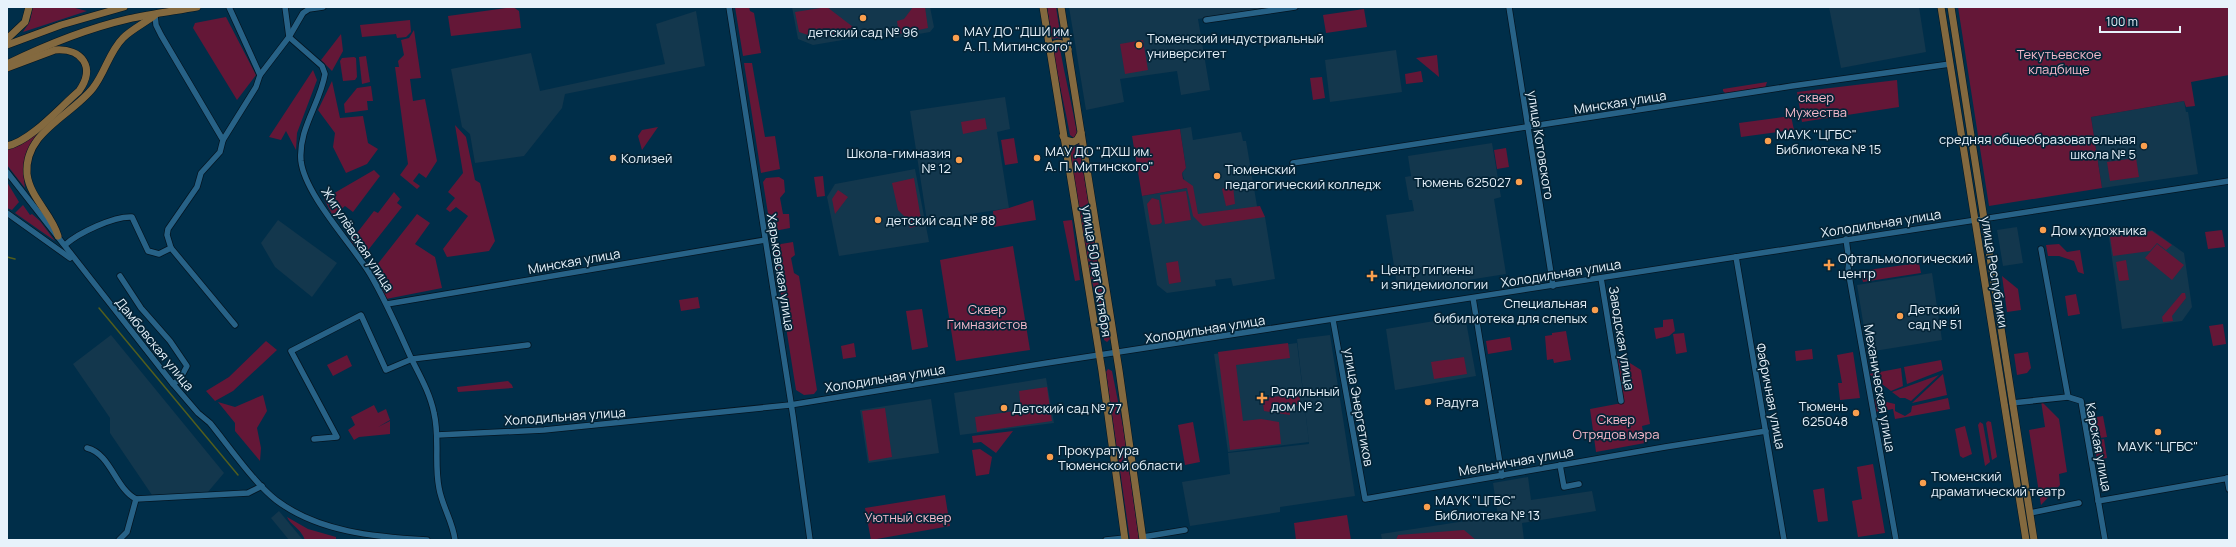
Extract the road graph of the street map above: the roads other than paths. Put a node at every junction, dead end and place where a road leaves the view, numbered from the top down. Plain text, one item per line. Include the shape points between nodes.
1 (29, 7) edge
2 (124, 7) edge
3 (197, 7) edge
4 (229, 7) edge
5 (285, 7) edge
6 (323, 7) edge
7 (729, 7) edge
8 (1043, 7) edge
9 (1061, 7) edge
10 (1295, 7) edge
11 (1508, 7) edge
12 (1941, 7) edge
13 (1951, 7) edge
14 (155, 15) junction
15 (1206, 20) dead end
16 (289, 37) junction
17 (7, 39) edge
18 (7, 45) edge
19 (1068, 49) junction
20 (1050, 51) junction
21 (7, 64) edge
22 (1950, 64) junction
23 (7, 68) edge
24 (260, 75) junction
25 (1527, 127) junction
26 (1081, 133) junction
27 (1063, 136) junction
28 (223, 140) junction
29 (7, 146) edge
30 (1293, 163) dead end
31 (7, 172) edge
32 (2229, 181) edge
33 (7, 213) edge
34 (1984, 218) junction
35 (1975, 220) junction
36 (58, 236) junction
37 (1846, 239) junction
38 (765, 240) junction
39 (64, 245) junction
40 (171, 248) junction
41 (2041, 249) dead end
42 (1736, 257) junction
43 (78, 266) junction
44 (120, 276) dead end
45 (1601, 278) junction
46 (1553, 286) junction
47 (1473, 298) junction
48 (387, 304) junction
49 (1333, 320) junction
50 (235, 325) dead end
51 (528, 345) dead end
52 (1116, 354) junction
53 (1100, 356) junction
54 (412, 359) junction
55 (173, 384) junction
56 (2068, 397) junction
57 (1621, 401) dead end
58 (2012, 403) junction
59 (790, 405) junction
60 (1766, 432) junction
61 (437, 435) junction
62 (314, 439) dead end
63 (87, 448) dead end
64 (1560, 465) junction
65 (1502, 476) junction
66 (2228, 478) edge
67 (1578, 484) dead end
68 (262, 486) junction
69 (2229, 489) edge
70 (136, 499) junction
71 (1365, 499) joint
72 (2098, 501) junction
73 (2079, 503) dead end
74 (2030, 513) junction
75 (1185, 530) dead end
76 (1143, 538) edge
77 (1125, 539) edge
78 (118, 540) edge
79 (427, 540) edge
80 (455, 540) edge
81 (810, 540) edge
82 (1106, 540) edge
83 (1784, 540) edge
84 (1896, 540) edge
85 (2026, 540) edge
86 (2034, 540) edge
87 (2105, 540) edge

1 - 17 main road via 25,22
2 - 18 main road via 60,24
3 - 14 main road
4 - 24 street
5 - 16 street
6 - 16 street via 309,9 303,13
7 - 38 street, Харьковская улица
8 - 20 main road, улица 50 лет Октября
9 - 19 main road, улица 50 лет Октября
10 - 15 street
11 - 25 street, улица Котовского
12 - 22 main road, улица Республики
13 - 34 main road, улица Республики
14 - 21 main road via 94,28 47,45
14 - 28 street via 161,36
14 - 36 main road via 124,37 94,87 44,132 29,156 27,174 31,189 54,224
16 - 24 street
16 - 48 street, Жигулёвская улица via 322,66 325,74 300,147 304,172 341,236 361,261
19 - 20 main road via 1062,43 1058,43 1054,44
19 - 26 main road, улица 50 лет Октября
20 - 27 main road, улица 50 лет Октября
22 - 25 street, Минская улица
22 - 35 main road, улица Республики
23 - 29 main road via 62,49 78,54 85,62 87,73 79,91 29,135
24 - 28 street via 256,87
25 - 30 street, Минская улица
25 - 46 street, улица Котовского
26 - 27 main road via 1073,142 1065,140
26 - 52 main road, улица 50 лет Октября
27 - 53 main road, улица 50 лет Октября
28 - 40 street via 220,152 201,173 197,187 168,229
31 - 36 street, Дамбовская улица
32 - 34 street
33 - 43 street via 62,251
34 - 35 street, Холодильная улица
34 - 58 main road, улица Республики
35 - 37 street, Холодильная улица
35 - 85 main road, улица Республики
36 - 39 street, Дамбовская улица
37 - 42 street, Холодильная улица
37 - 84 street, Механическая улица via 1848,270
38 - 48 street, Минская улица
38 - 59 street, Харьковская улица
39 - 40 street via 118,218 132,217 148,251 159,254
39 - 43 street, Дамбовская улица
40 - 50 street
41 - 56 street, Карская улица
42 - 45 street, Холодильная улица
42 - 60 street, Фабричная улица
43 - 55 street, Дамбовская улица
44 - 55 street via 141,308 170,341 187,366 180,379
45 - 46 street, Холодильная улица
45 - 57 street, Заводская улица
46 - 47 street, Холодильная улица
47 - 49 street, Холодильная улица
47 - 65 street
48 - 54 street, Жигулёвская улица
49 - 52 street, Холодильная улица
49 - 71 street, улица Энергетиков
51 - 54 street
52 - 53 street, Холодильная улица
52 - 76 main road, улица 50 лет Октября
53 - 59 street, Холодильная улица
53 - 77 main road, улица 50 лет Октября
54 - 61 street, Жигулёвская улица via 430,397
54 - 62 street via 386,370 361,315 291,351 337,437
55 - 68 street, Дамбовская улица via 198,414 210,423
56 - 58 street
56 - 72 street, Карская улица via 2081,401
58 - 74 main road, улица Республики
59 - 61 street, Холодильная улица via 544,430
59 - 81 street, Харьковская улица
60 - 64 street, Мельничная улица
60 - 83 street, Фабричная улица
61 - 80 street, Жигулёвская улица via 436,473
63 - 70 street via 102,456 125,490
64 - 65 street, Мельничная улица
64 - 67 street via 1564,487
65 - 71 street, Мельничная улица
66 - 69 street
66 - 72 street
68 - 70 street via 248,493
68 - 79 street, Дамбовская улица via 275,499 300,516 342,529 379,536
70 - 78 street via 127,532
72 - 87 street, Карская улица
73 - 74 street
74 - 86 main road, улица Республики
75 - 76 street
77 - 82 street

